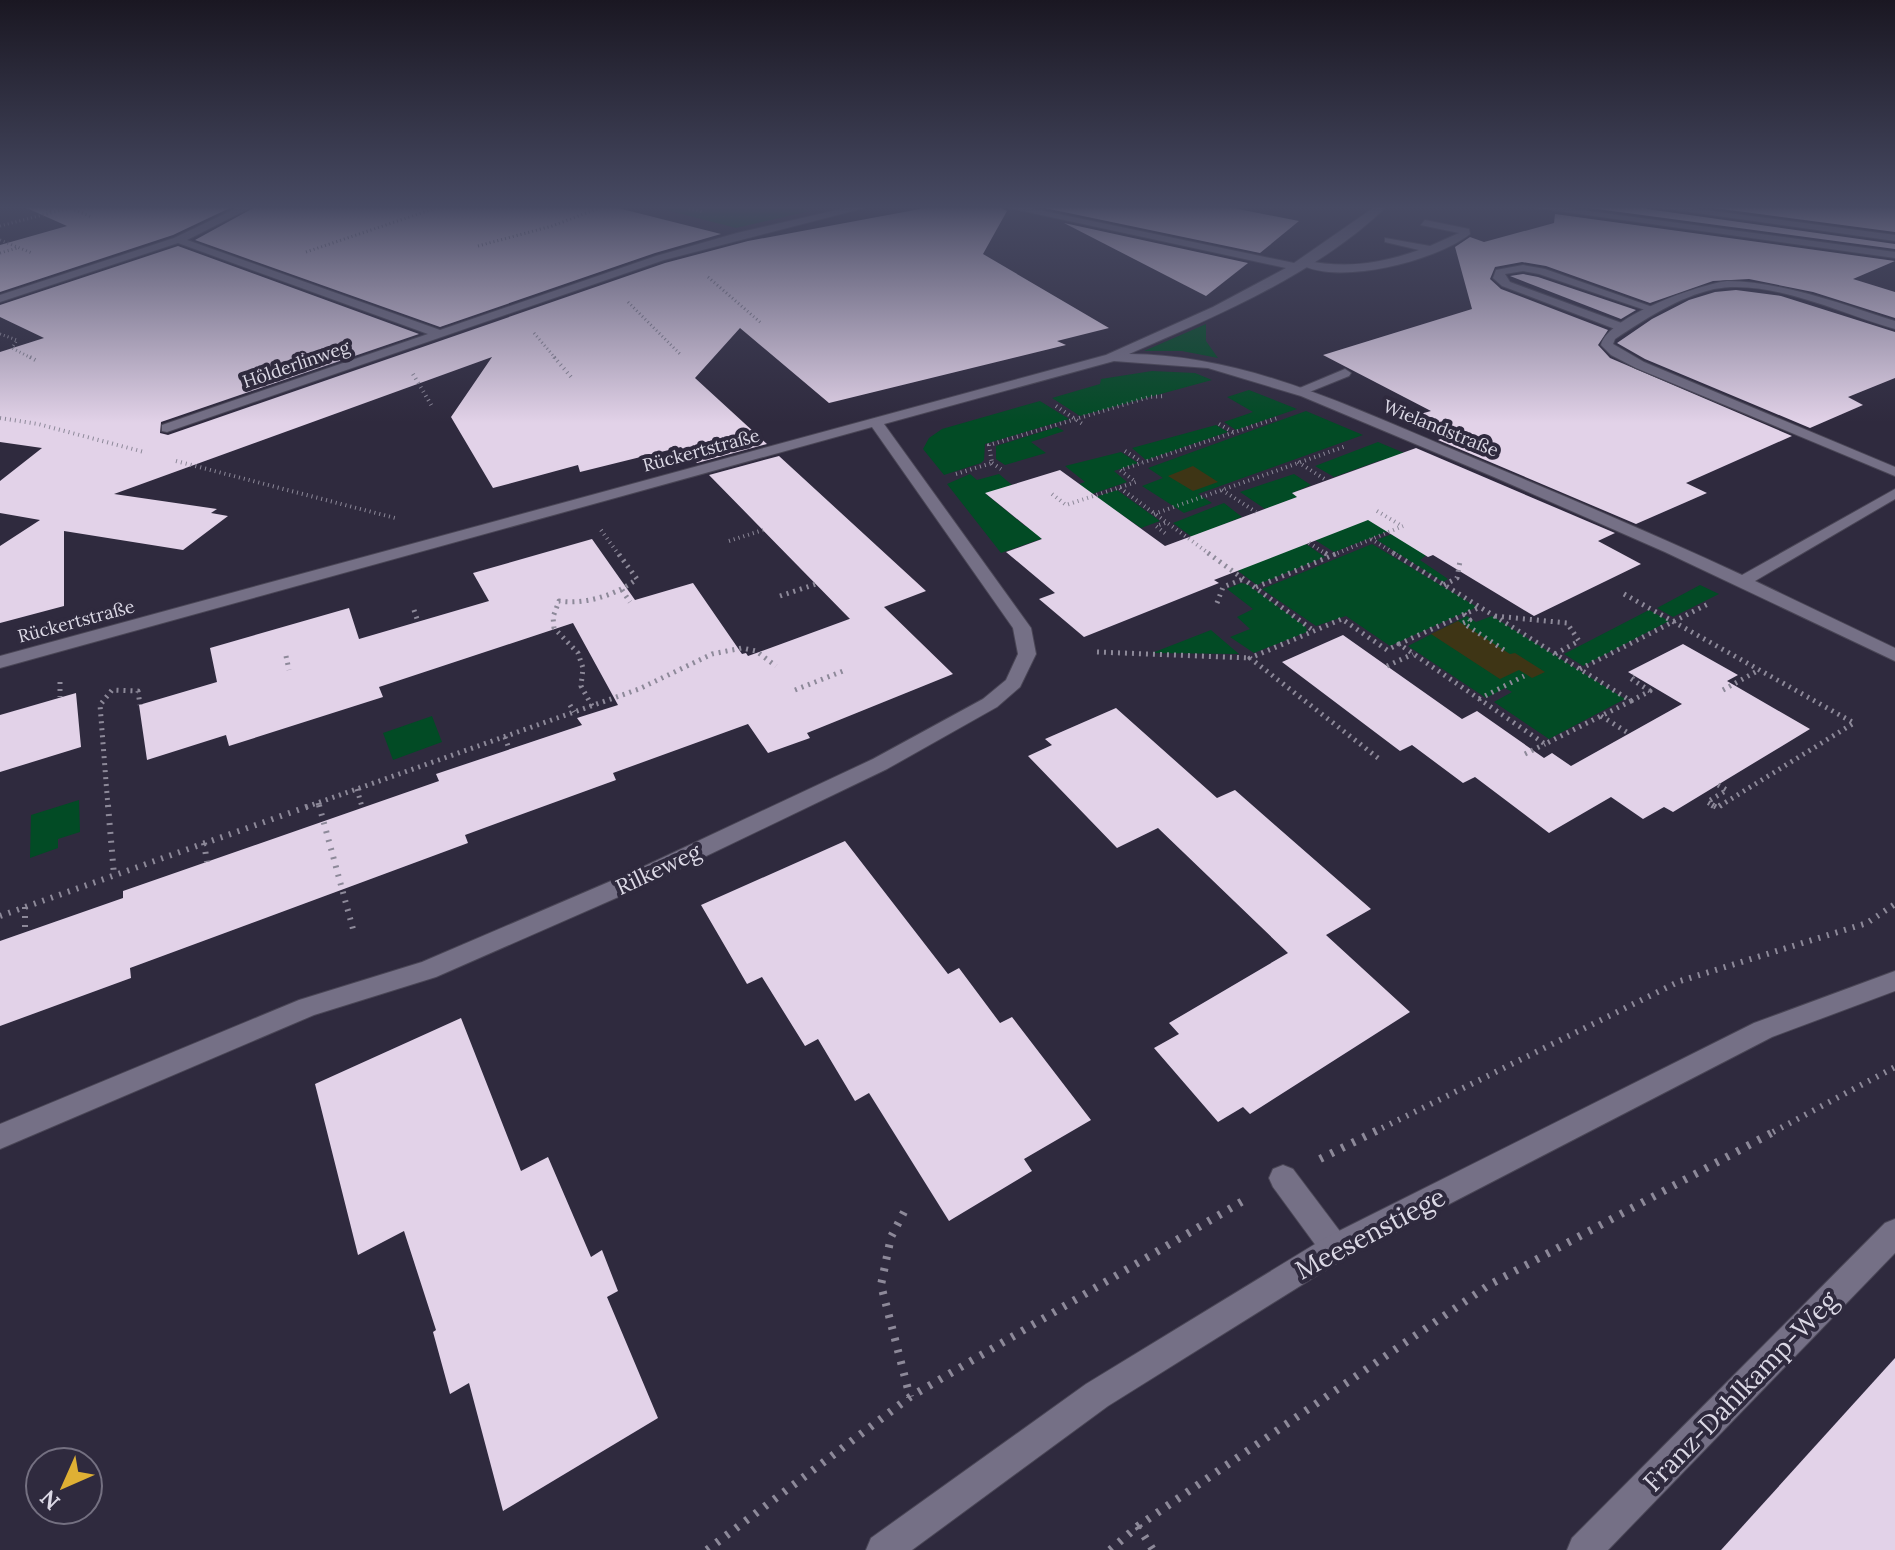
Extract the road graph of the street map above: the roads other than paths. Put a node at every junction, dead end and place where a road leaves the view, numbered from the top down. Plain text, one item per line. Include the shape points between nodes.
1 (62, 278) edge
2 (286, 278) edge
3 (598, 278) edge
4 (1276, 278) edge
5 (1498, 278) edge
6 (1562, 278) edge
7 (0, 299) edge
8 (1655, 310) junction
9 (1895, 325) edge
10 (1623, 328) junction
11 (437, 333) junction
12 (1110, 358) junction
13 (1345, 373) dead end
14 (1297, 392) junction
15 (877, 424) junction
16 (167, 428) dead end
17 (1895, 472) edge
18 (1895, 493) edge
19 (1744, 581) junction
20 (1895, 655) edge
21 (0, 662) edge
22 (1895, 981) edge
23 (0, 1137) edge
24 (1283, 1178) dead end
25 (1895, 1233) edge
26 (1335, 1248) junction
27 (883, 1550) edge
28 (1584, 1550) edge

1 - 7 street
2 - 11 street
3 - 11 street, Hölderlinweg
4 - 12 street, Rückertstraße via 1215,313
5 - 10 street
6 - 8 street
8 - 9 street via 1730,283
8 - 10 street
10 - 17 street via 1609,337 1607,345 1615,352
11 - 16 street, Hölderlinweg
12 - 14 street, Wielandstraße via 1219,366
12 - 15 street, Rückertstraße
13 - 14 street
14 - 19 street, Wielandstraße
15 - 21 street, Rückertstraße
15 - 23 street, Rilkeweg via 1022,628 1027,654 1014,683 990,703 880,764 628,883 428,970 308,1007
18 - 19 street
19 - 20 street, Wielandstraße
22 - 26 street, Meesenstiege via 1763,1030
24 - 26 street
25 - 28 street, Franz-Dahlkamp-Weg
26 - 27 street, Meesenstiege via 1097,1395

